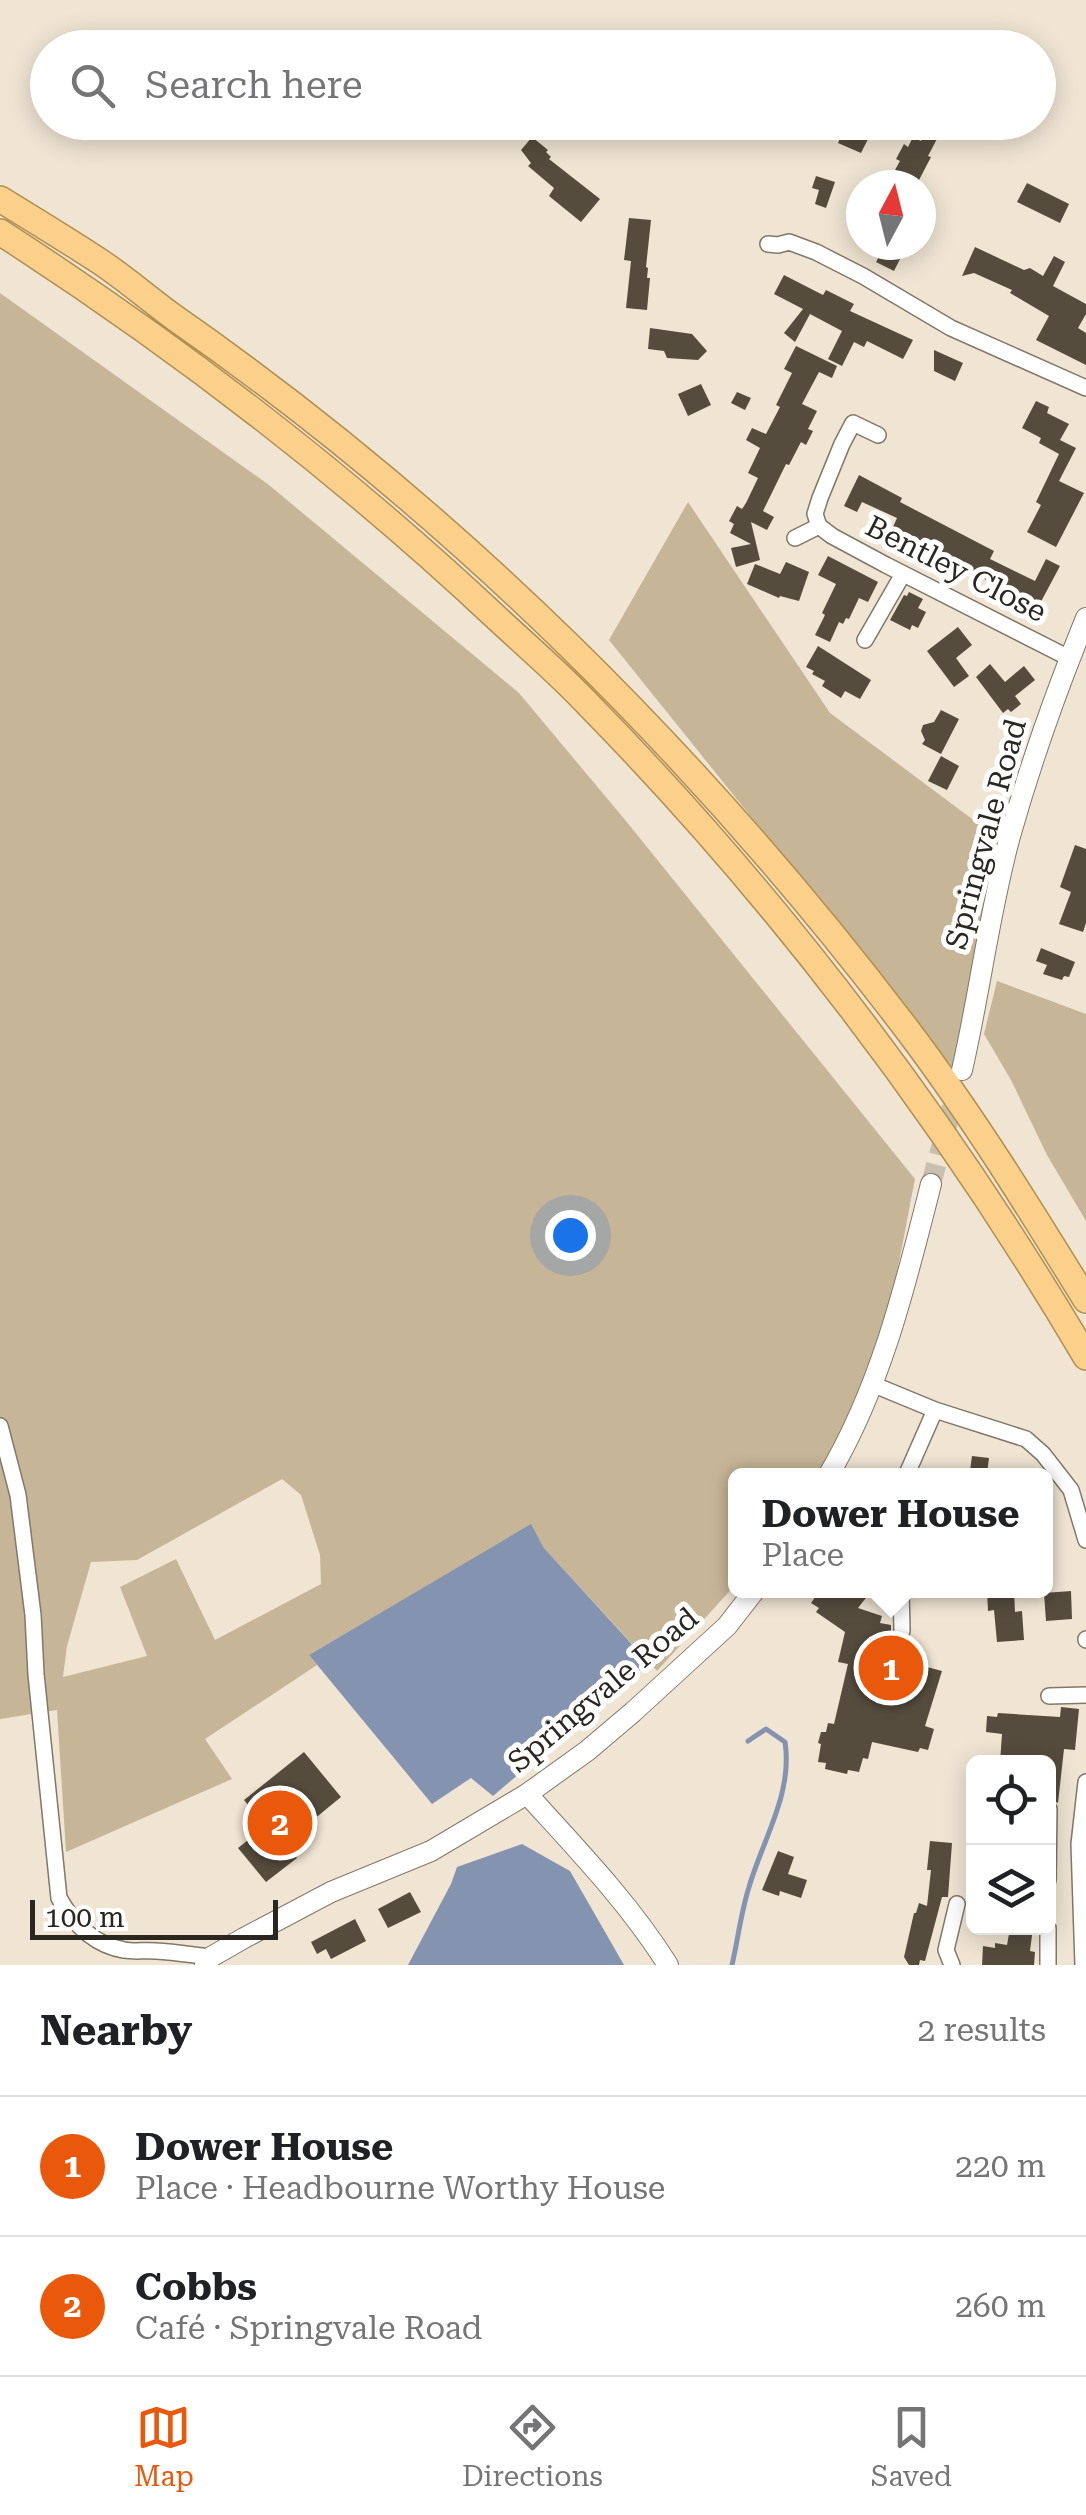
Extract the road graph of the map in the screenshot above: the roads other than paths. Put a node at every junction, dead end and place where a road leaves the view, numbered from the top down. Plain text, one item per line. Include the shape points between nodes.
1 (0, 198) edge
2 (0, 232) edge
3 (768, 244) dead end
4 (1086, 388) edge
5 (878, 435) dead end
6 (820, 526) junction
7 (794, 538) dead end
8 (903, 574) junction
9 (1086, 620) edge
10 (865, 640) dead end
11 (1069, 658) junction
12 (962, 1070) tunnel mouth
13 (931, 1184) tunnel mouth
14 (1086, 1300) edge
15 (1086, 1358) edge
16 (872, 1384) junction
17 (935, 1410) junction
18 (0, 1426) edge
19 (832, 1468) edge
20 (910, 1468) edge
21 (1086, 1540) edge
22 (749, 1598) edge
23 (902, 1598) edge
24 (902, 1631) dead end
25 (1086, 1695) edge
26 (1049, 1696) dead end
27 (1086, 1782) edge
28 (527, 1794) junction
29 (1083, 1887) edge
30 (958, 1904) dead end
31 (1048, 1935) edge
32 (208, 1961) edge
33 (668, 1965) edge
34 (952, 1965) edge
35 (1048, 1965) edge
36 (1083, 1965) edge

1 - 14 highway via 97,259 329,431 482,563 603,680 712,795 900,1020
2 - 15 highway via 142,326 296,442 580,696 822,969 954,1148
3 - 4 street via 789,242 816,252 951,328
5 - 6 street, Bentley Close via 853,423 820,498
6 - 7 street, Bentley Close
6 - 8 street, Bentley Close
8 - 10 street
8 - 11 street, Bentley Close
9 - 11 street, Springvale Road
11 - 12 street, Springvale Road via 1010,838
13 - 16 street
16 - 17 street
16 - 19 street
17 - 20 street
17 - 21 street via 1026,1438 1072,1490
18 - 32 street via 18,1495 34,1615 59,1898 99,1942
22 - 28 street, Springvale Road via 633,1712
23 - 24 street
25 - 26 street
27 - 29 street via 1079,1844
28 - 32 street, Springvale Road via 444,1844 331,1892
28 - 33 street
29 - 36 street
30 - 34 street via 946,1950
31 - 35 street

